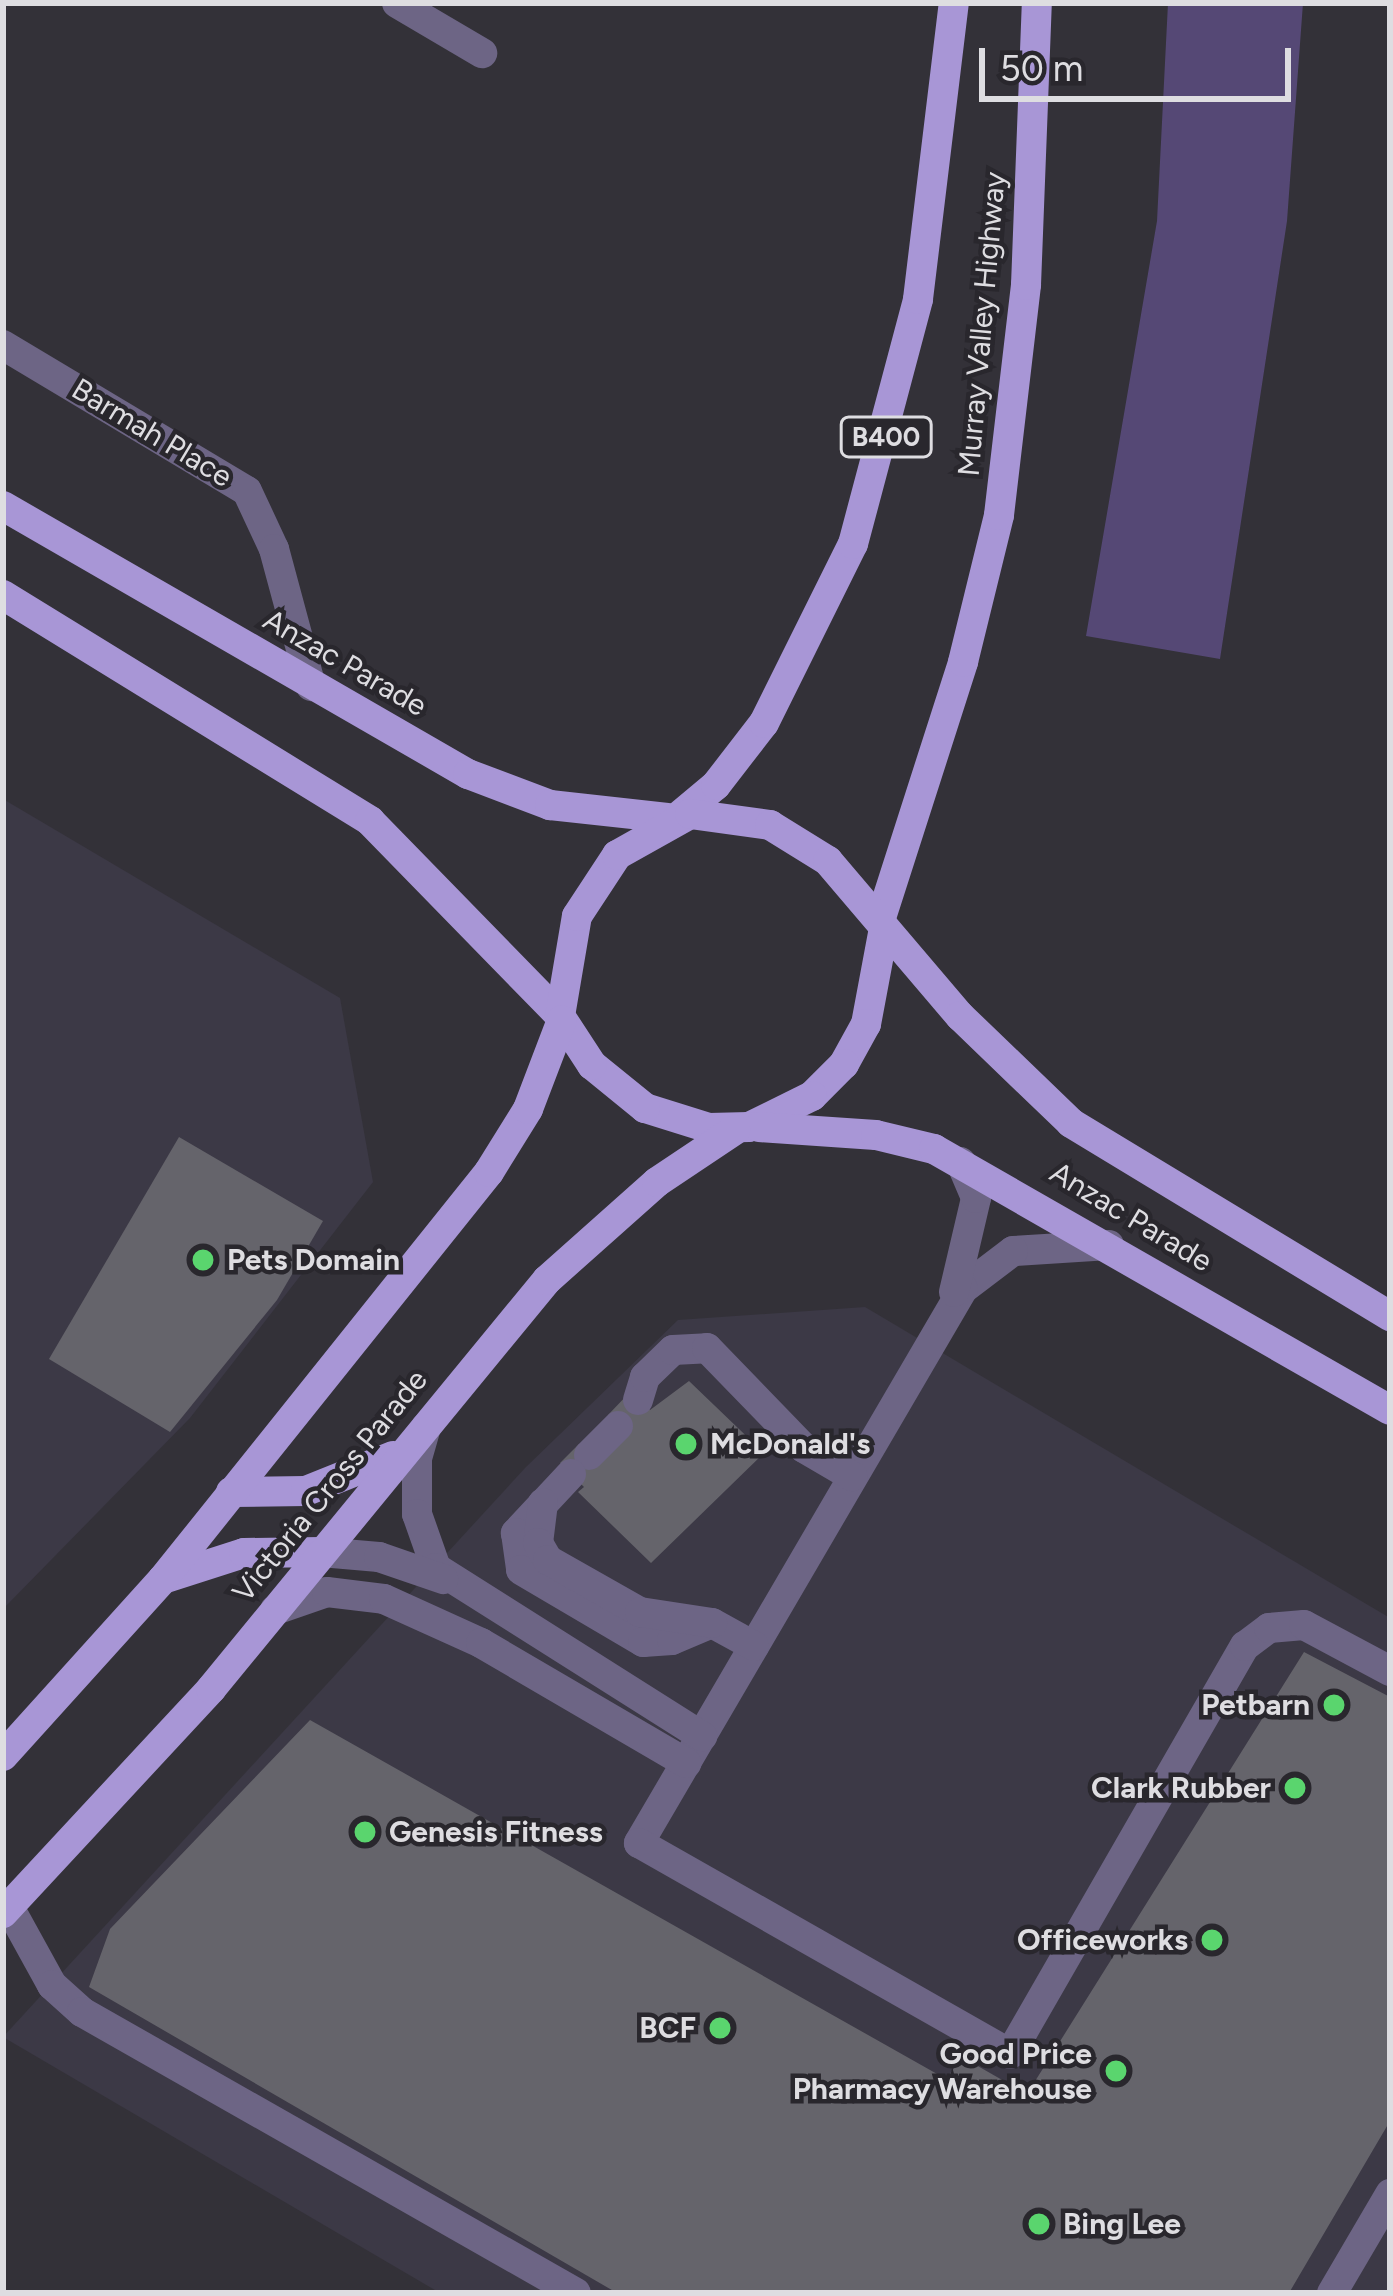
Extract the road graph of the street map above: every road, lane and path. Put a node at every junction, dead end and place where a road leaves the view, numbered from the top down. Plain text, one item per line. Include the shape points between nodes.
1 (397, 3) edge
2 (954, 3) edge
3 (1037, 3) edge
4 (482, 53) dead end
5 (3, 345) edge
6 (3, 506) edge
7 (3, 595) edge
8 (311, 686) junction
9 (676, 817) junction
10 (882, 925) junction
11 (561, 1018) junction
12 (742, 1128) junction
13 (961, 1162) junction
14 (1109, 1245) junction
15 (948, 1309) junction
16 (1390, 1316) edge
17 (638, 1400) dead end
18 (1390, 1409) edge
19 (436, 1412) junction
20 (618, 1426) dead end
21 (407, 1445) junction
22 (851, 1476) junction
23 (231, 1492) junction
24 (321, 1552) junction
25 (163, 1579) junction
26 (448, 1581) junction
27 (275, 1610) junction
28 (754, 1646) junction
29 (1390, 1671) edge
30 (694, 1749) junction
31 (3, 1756) edge
32 (6, 1910) edge
33 (1390, 2194) edge
34 (576, 2293) edge
35 (1331, 2293) edge

1 - 4 street
2 - 9 main road, Murray Valley Highway / B400 via 918,299 853,544 764,723 716,785
3 - 10 main road, Murray Valley Highway via 1023,330 999,514
5 - 8 street, Barmah Place via 247,491 274,549
6 - 8 main road, Anzac Parade
7 - 11 main road via 370,821
8 - 9 main road, Anzac Parade via 525,797 620,818
9 - 10 main road via 734,816 800,839
9 - 11 main road, B400 via 616,855 584,898 564,964
10 - 12 main road via 866,1024 844,1064 812,1096
10 - 16 main road, Anzac Parade via 1071,1123
11 - 12 main road via 592,1065 626,1096 688,1123
11 - 23 main road via 528,1109 489,1172
12 - 13 main road, Anzac Parade via 876,1135
12 - 19 main road, Victoria Cross Parade via 592,1234
13 - 14 main road, Anzac Parade
13 - 15 street via 976,1198
14 - 15 street via 1048,1244 1002,1255
14 - 18 main road, Anzac Parade
15 - 22 street
17 - 22 street via 645,1377 674,1350 707,1348 805,1448
19 - 21 main road, Victoria Cross Parade
19 - 26 street via 418,1447 417,1514 425,1553
20 - 28 street via 543,1502 538,1543 548,1560 640,1612 712,1623
21 - 23 main road via 324,1486
21 - 24 main road, Victoria Cross Parade
22 - 28 street
23 - 25 main road
24 - 25 main road via 244,1553
24 - 26 street via 379,1556
24 - 27 main road, Victoria Cross Parade
25 - 31 main road
26 - 30 street
27 - 30 street via 327,1592 384,1599
27 - 32 main road, Victoria Cross Parade
28 - 30 street
29 - 30 street via 1321,1631 1286,1624 1250,1642 1010,2054 639,1843
32 - 34 street via 52,1985 82,2012
33 - 35 street

